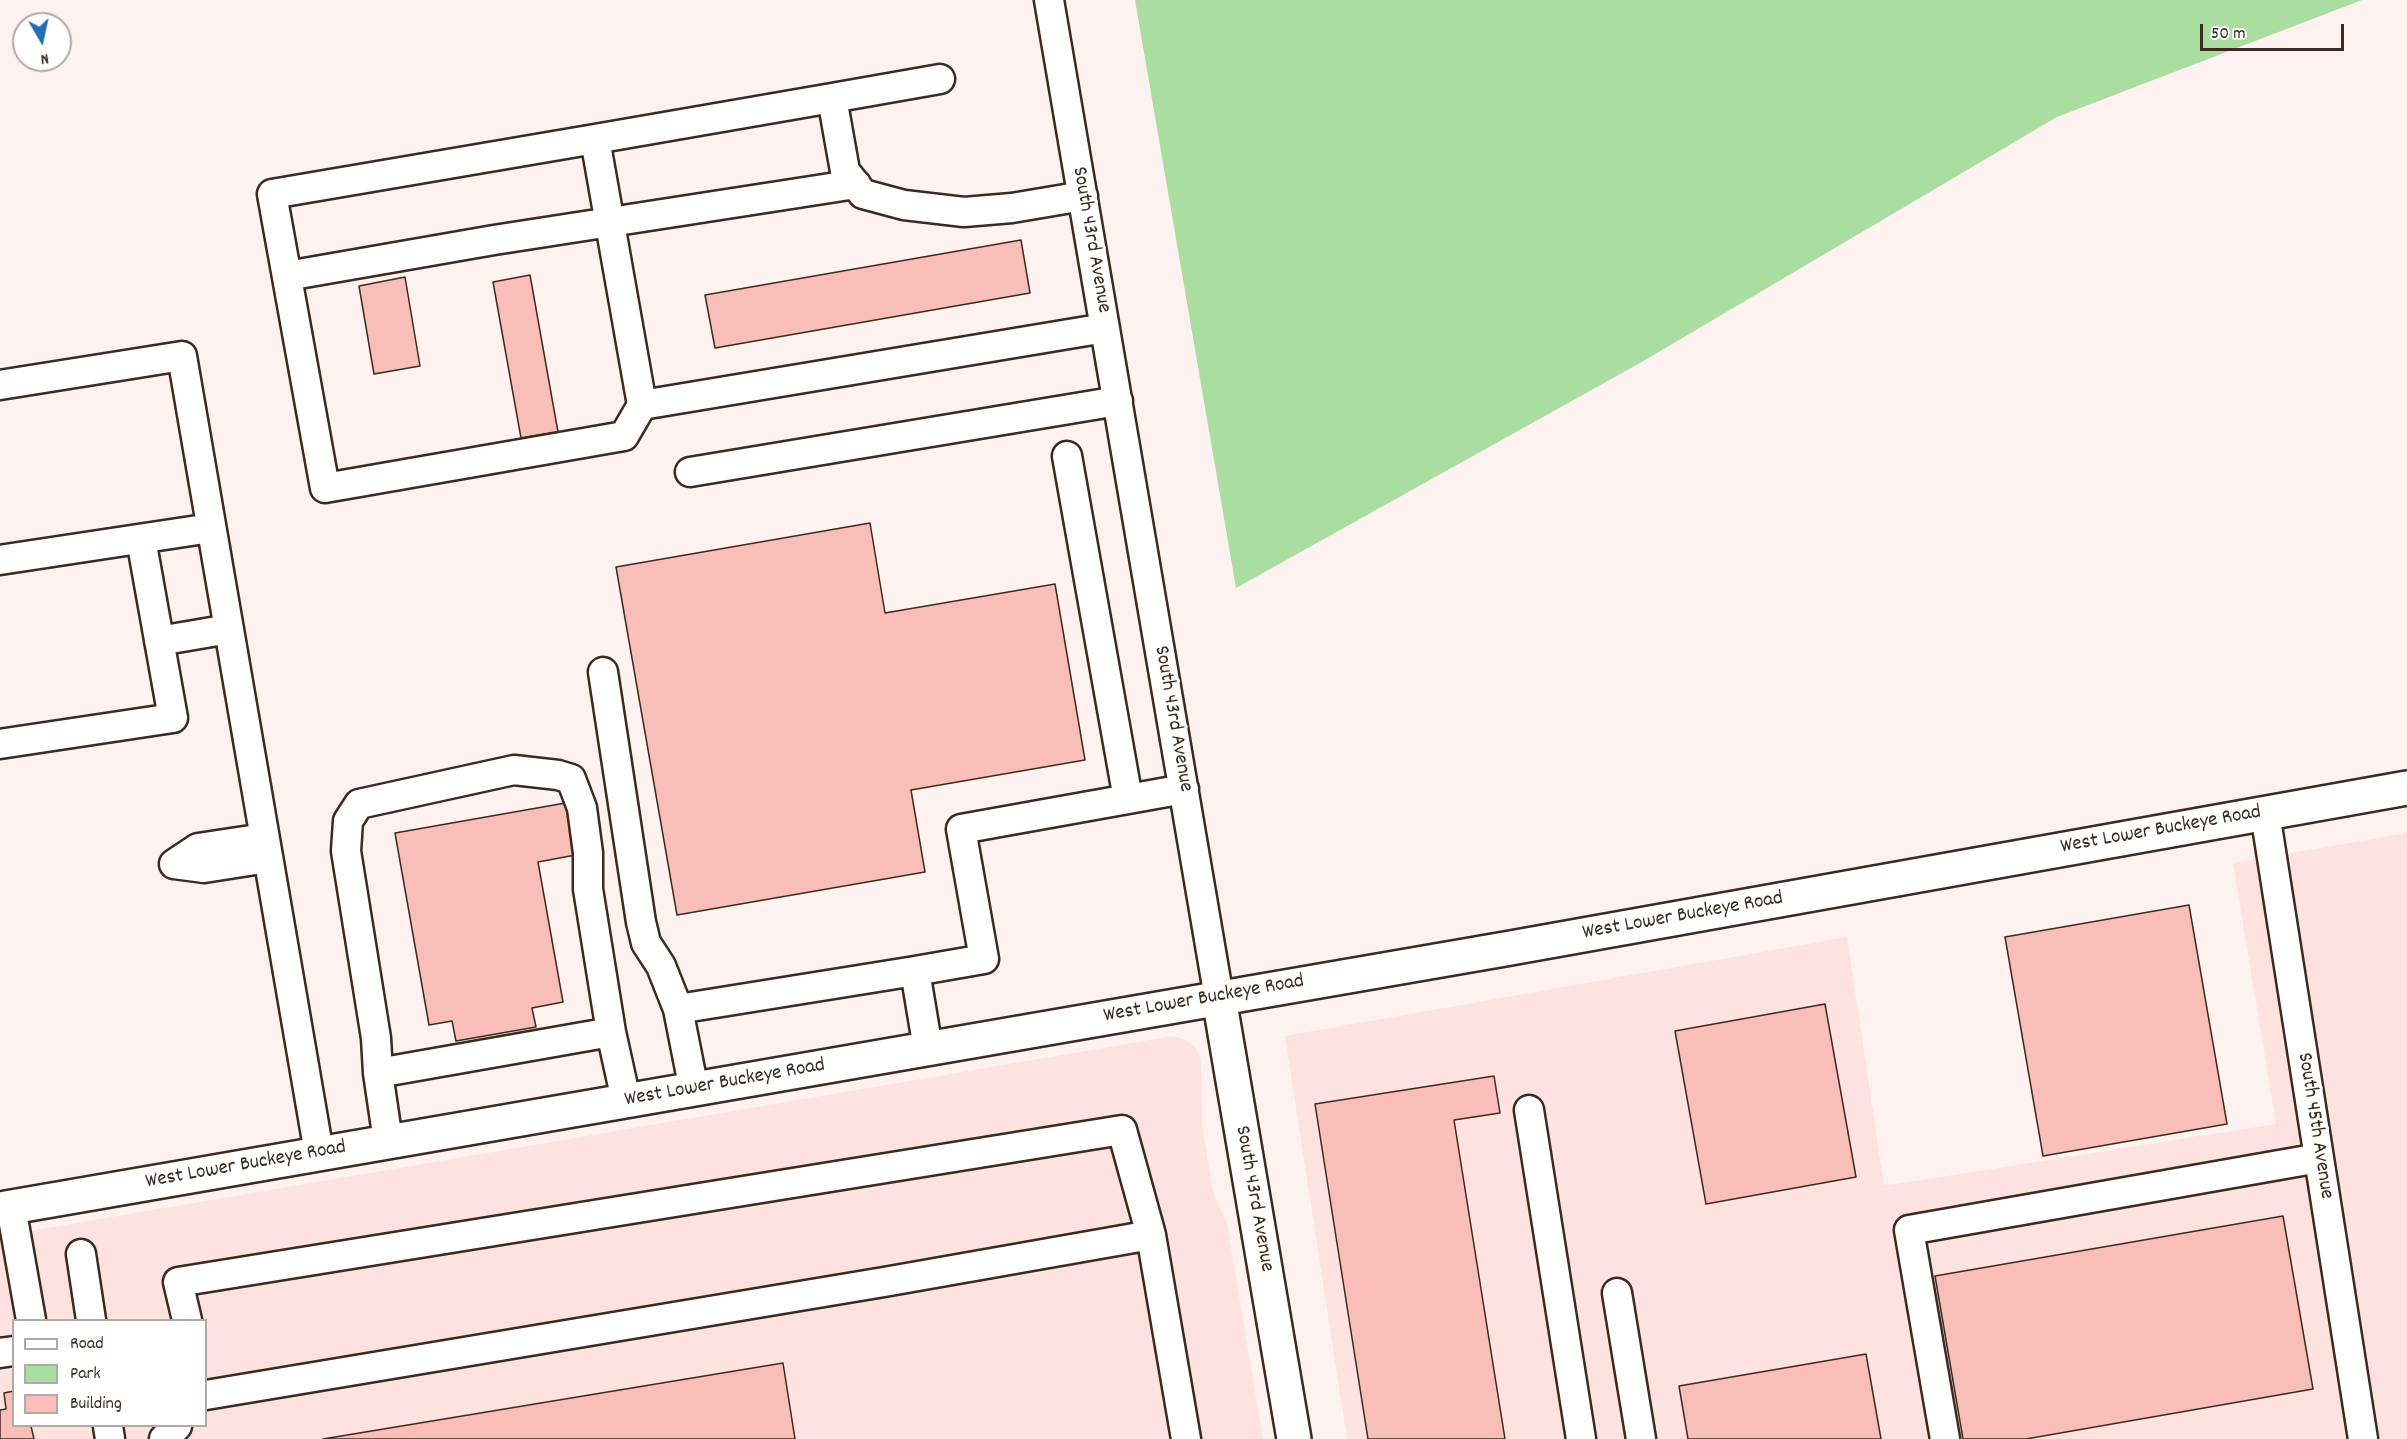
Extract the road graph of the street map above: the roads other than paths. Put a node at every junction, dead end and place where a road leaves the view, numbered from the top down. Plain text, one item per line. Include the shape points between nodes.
1 (1049, 0) edge
2 (940, 79) dead end
3 (832, 98) junction
4 (595, 139) junction
5 (855, 184) junction
6 (1083, 196) junction
7 (610, 223) junction
8 (287, 276) junction
9 (1105, 328) junction
10 (0, 385) edge
11 (1118, 401) junction
12 (642, 405) junction
13 (1067, 456) dead end
14 (690, 472) dead end
15 (211, 528) junction
16 (141, 539) junction
17 (0, 560) edge
18 (229, 629) junction
19 (159, 641) junction
20 (603, 672) dead end
21 (0, 744) edge
22 (2407, 788) edge
23 (1184, 789) junction
24 (1128, 799) junction
25 (2265, 813) junction
26 (915, 971) junction
27 (1219, 998) junction
28 (678, 1009) junction
29 (611, 1032) junction
30 (928, 1049) junction
31 (378, 1073) junction
32 (694, 1090) junction
33 (626, 1100) junction
34 (1530, 1110) dead end
35 (388, 1142) junction
36 (319, 1153) junction
37 (2319, 1158) junction
38 (6, 1208) edge
39 (1151, 1235) junction
40 (81, 1254) dead end
41 (1617, 1293) dead end
42 (31, 1319) edge
43 (91, 1319) edge
44 (187, 1319) edge
45 (207, 1395) edge
46 (175, 1427) edge
47 (164, 1439) edge
48 (1185, 1439) edge
49 (1293, 1439) edge
50 (1581, 1439) edge
51 (1641, 1439) edge
52 (1945, 1439) edge
53 (2362, 1439) edge

1 - 6 street, South 43rd Avenue
2 - 3 street
3 - 4 street
3 - 5 street via 845,171
4 - 7 street
4 - 8 street via 272,194
5 - 6 street via 863,194 904,205 964,212
5 - 7 street
6 - 9 street, South 43rd Avenue
7 - 8 street
7 - 12 street
8 - 12 street via 325,488 624,436
9 - 11 street, South 43rd Avenue
9 - 12 street
10 - 15 street via 182,356
11 - 14 street
11 - 23 street, South 43rd Avenue
13 - 24 street
15 - 16 street
15 - 18 street
16 - 17 street
16 - 19 street
18 - 19 street
18 - 36 street
19 - 21 street via 172,718
20 - 28 street via 641,922 646,943 662,966
22 - 25 main road, West Lower Buckeye Road
23 - 24 street
23 - 27 street, South 43rd Avenue
24 - 26 street via 961,829 984,959
25 - 27 main road, West Lower Buckeye Road
25 - 37 street, South 45th Avenue
26 - 28 street
26 - 30 street
27 - 30 main road, West Lower Buckeye Road
27 - 49 main road, South 43rd Avenue
28 - 32 street
29 - 31 street
29 - 31 street via 588,889 582,808 571,779 514,770 359,804 348,821 346,851 376,1038
29 - 33 street
30 - 32 main road, West Lower Buckeye Road
31 - 35 street
32 - 33 main road, West Lower Buckeye Road
33 - 35 main road, West Lower Buckeye Road
34 - 50 street
35 - 36 main road, West Lower Buckeye Road
36 - 38 main road, West Lower Buckeye Road
37 - 52 street via 1909,1230
37 - 53 street, South 45th Avenue
38 - 42 street
39 - 44 street via 1122,1130 178,1282
39 - 45 street
39 - 48 street
40 - 43 street
41 - 51 street
46 - 47 street

